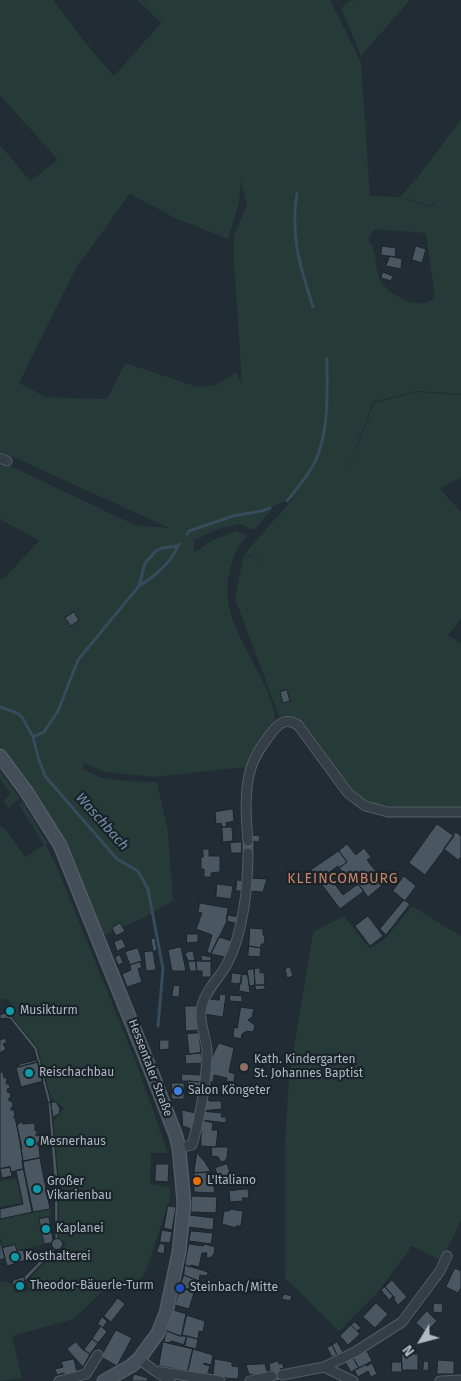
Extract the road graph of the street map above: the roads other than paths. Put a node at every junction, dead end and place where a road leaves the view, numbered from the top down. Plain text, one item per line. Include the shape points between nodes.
1 (0, 756) edge
2 (461, 812) edge
3 (248, 841) dead end
4 (248, 853) dead end
5 (179, 1148) junction
6 (447, 1256) dead end
7 (98, 1355) dead end
8 (139, 1359) junction
9 (324, 1367) junction
10 (155, 1370) junction
11 (461, 1380) edge
12 (60, 1381) edge
13 (104, 1381) edge
14 (170, 1381) edge
15 (220, 1381) edge
16 (250, 1381) edge
17 (353, 1381) edge
18 (440, 1381) edge

1 - 5 main road, Hessentaler Straße via 60,845
2 - 3 street via 388,812 364,806 348,793 301,729 284,721 261,746 251,768 247,790
4 - 5 street via 244,908 235,945 201,1008 207,1050 196,1132 192,1145
5 - 8 main road, Hessentaler Straße via 184,1203 179,1252 166,1313 158,1333
6 - 9 street via 440,1271 402,1322
7 - 12 street via 86,1374
8 - 10 street
8 - 13 main road, Hessentaler Straße
9 - 16 street
9 - 17 street
10 - 14 street
10 - 15 street
11 - 18 street

